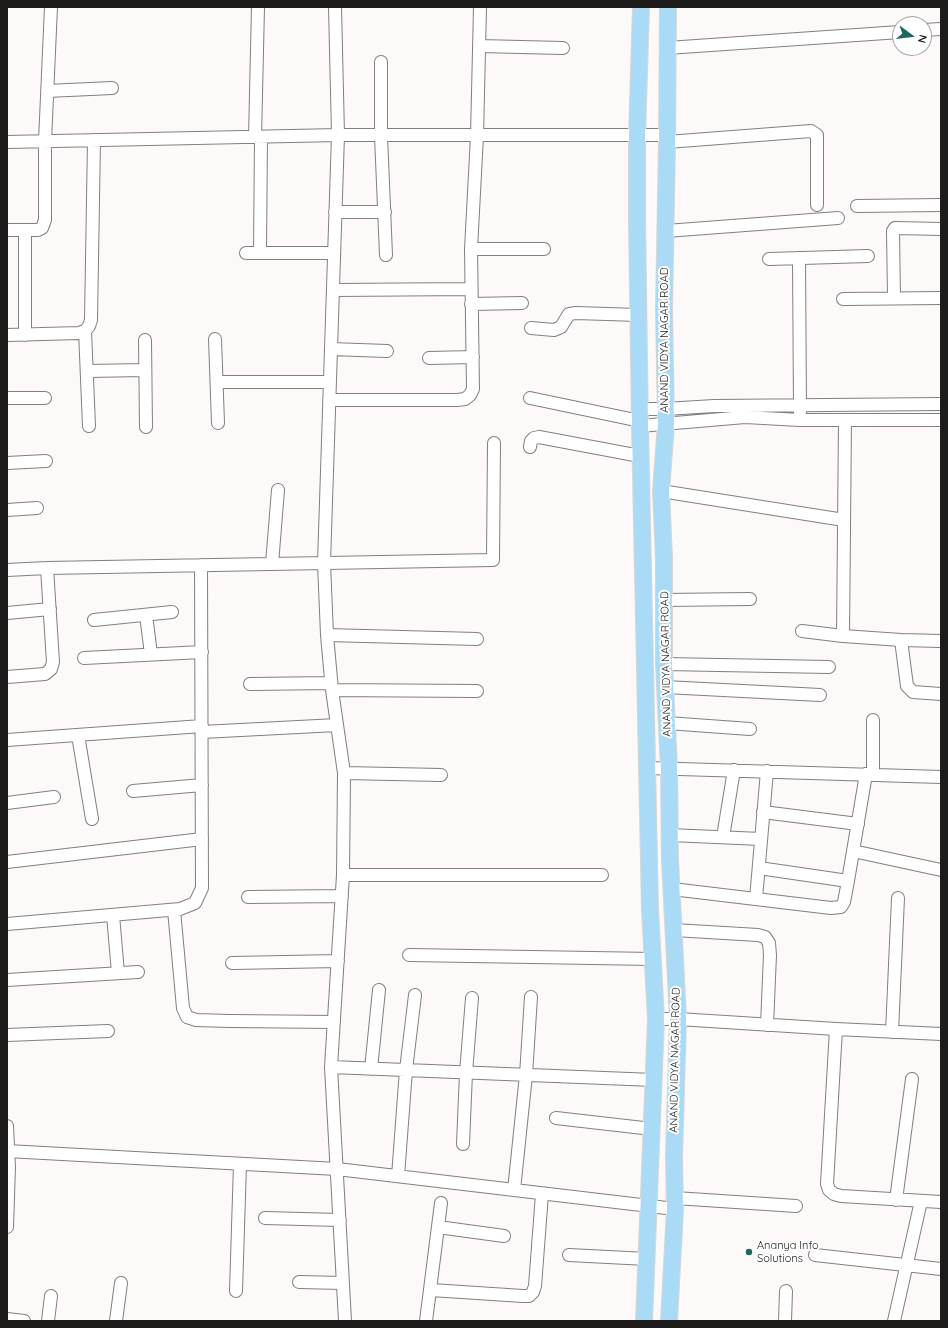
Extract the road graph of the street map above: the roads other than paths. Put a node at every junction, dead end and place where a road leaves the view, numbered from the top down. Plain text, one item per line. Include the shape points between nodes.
1 (51, 7) edge
2 (258, 7) edge
3 (336, 7) edge
4 (480, 7) edge
5 (641, 7) edge
6 (668, 7) edge
7 (892, 33) edge
8 (479, 46) junction
9 (563, 48) dead end
10 (667, 48) junction
11 (381, 62) dead end
12 (112, 88) dead end
13 (47, 91) junction
14 (338, 135) junction
15 (381, 136) junction
16 (476, 136) junction
17 (637, 136) junction
18 (258, 137) junction
19 (667, 139) junction
20 (94, 140) junction
21 (7, 142) edge
22 (44, 142) junction
23 (817, 205) dead end
24 (941, 205) edge
25 (857, 206) dead end
26 (335, 212) junction
27 (385, 212) junction
28 (838, 218) dead end
29 (941, 229) edge
30 (7, 230) edge
31 (25, 230) junction
32 (666, 231) junction
33 (471, 249) junction
34 (544, 249) dead end
35 (246, 253) dead end
36 (260, 253) junction
37 (334, 253) junction
38 (386, 255) dead end
39 (868, 256) dead end
40 (799, 258) junction
41 (769, 259) dead end
42 (471, 289) junction
43 (333, 290) junction
44 (894, 298) junction
45 (941, 298) edge
46 (843, 299) dead end
47 (522, 303) dead end
48 (471, 304) junction
49 (638, 316) junction
50 (531, 328) dead end
51 (85, 331) junction
52 (25, 334) junction
53 (7, 335) edge
54 (215, 339) dead end
55 (145, 340) dead end
56 (331, 349) junction
57 (387, 351) dead end
58 (473, 357) junction
59 (429, 358) dead end
60 (145, 370) junction
61 (86, 371) junction
62 (217, 382) junction
63 (330, 382) junction
64 (7, 398) edge
65 (45, 398) dead end
66 (530, 398) dead end
67 (329, 400) junction
68 (800, 404) junction
69 (941, 404) edge
70 (666, 416) junction
71 (640, 419) junction
72 (800, 420) junction
73 (845, 420) junction
74 (941, 420) edge
75 (218, 423) dead end
76 (89, 426) dead end
77 (146, 427) dead end
78 (494, 443) dead end
79 (530, 448) dead end
80 (640, 456) junction
81 (46, 461) dead end
82 (7, 463) edge
83 (278, 490) dead end
84 (661, 491) junction
85 (37, 508) dead end
86 (7, 510) edge
87 (844, 520) junction
88 (324, 562) junction
89 (272, 564) junction
90 (201, 565) junction
91 (47, 568) junction
92 (7, 570) edge
93 (750, 599) dead end
94 (664, 600) junction
95 (50, 609) junction
96 (172, 612) dead end
97 (7, 613) edge
98 (146, 615) junction
99 (94, 620) dead end
100 (802, 631) dead end
101 (327, 635) junction
102 (843, 636) junction
103 (477, 639) dead end
104 (900, 640) junction
105 (941, 641) edge
106 (202, 652) junction
107 (151, 654) junction
108 (84, 658) dead end
109 (664, 664) junction
110 (829, 667) dead end
111 (7, 677) edge
112 (250, 684) dead end
113 (332, 687) junction
114 (665, 687) junction
115 (477, 691) dead end
116 (941, 694) edge
117 (820, 695) dead end
118 (873, 720) dead end
119 (667, 723) junction
120 (337, 725) junction
121 (202, 729) junction
122 (750, 729) dead end
123 (78, 735) junction
124 (7, 740) edge
125 (647, 768) junction
126 (669, 769) junction
127 (734, 770) junction
128 (767, 771) junction
129 (344, 773) junction
130 (870, 774) junction
131 (440, 775) dead end
132 (941, 777) edge
133 (202, 785) junction
134 (133, 790) dead end
135 (54, 797) dead end
136 (7, 804) edge
137 (763, 812) junction
138 (92, 819) dead end
139 (858, 824) junction
140 (670, 835) junction
141 (723, 837) junction
142 (761, 839) junction
143 (202, 840) junction
144 (853, 851) junction
145 (7, 862) edge
146 (759, 868) junction
147 (941, 870) edge
148 (343, 875) junction
149 (602, 875) dead end
150 (848, 882) junction
151 (672, 889) junction
152 (248, 896) dead end
153 (342, 896) junction
154 (898, 898) dead end
155 (756, 899) junction
156 (174, 910) junction
157 (112, 915) junction
158 (7, 924) edge
159 (674, 930) junction
160 (409, 955) dead end
161 (653, 959) junction
162 (338, 960) junction
163 (232, 963) dead end
164 (138, 972) dead end
165 (118, 973) junction
166 (7, 980) edge
167 (379, 990) dead end
168 (415, 995) dead end
169 (531, 997) dead end
170 (472, 998) dead end
171 (678, 1018) junction
172 (656, 1020) junction
173 (334, 1022) junction
174 (767, 1024) junction
175 (836, 1029) junction
176 (108, 1031) dead end
177 (892, 1032) junction
178 (941, 1034) edge
179 (7, 1035) edge
180 (331, 1067) junction
181 (372, 1069) junction
182 (406, 1070) junction
183 (466, 1072) junction
184 (526, 1075) junction
185 (912, 1079) dead end
186 (654, 1080) junction
187 (556, 1118) dead end
188 (7, 1126) edge
189 (652, 1129) junction
190 (463, 1144) dead end
191 (8, 1151) edge
192 (240, 1164) junction
193 (337, 1169) junction
194 (398, 1176) junction
195 (514, 1190) junction
196 (542, 1194) junction
197 (896, 1200) junction
198 (921, 1201) junction
199 (941, 1202) edge
200 (441, 1203) dead end
201 (675, 1204) junction
202 (649, 1206) junction
203 (796, 1206) dead end
204 (265, 1218) dead end
205 (340, 1220) junction
206 (7, 1227) edge
207 (438, 1227) junction
208 (504, 1236) dead end
209 (569, 1255) dead end
210 (815, 1255) dead end
211 (647, 1259) junction
212 (906, 1265) junction
213 (941, 1269) edge
214 (299, 1282) dead end
215 (121, 1283) dead end
216 (343, 1283) junction
217 (431, 1290) junction
218 (786, 1291) dead end
219 (236, 1292) dead end
220 (51, 1296) dead end
221 (7, 1320) edge
222 (24, 1321) edge
223 (48, 1321) edge
224 (116, 1321) edge
225 (345, 1321) edge
226 (426, 1321) edge
227 (644, 1321) edge
228 (669, 1321) edge
229 (785, 1321) edge
230 (894, 1321) edge

1 - 13 street
2 - 18 street
3 - 14 street
4 - 8 street
5 - 17 main road, ANAND VIDYA NAGAR ROAD
6 - 10 main road, ANAND VIDYA NAGAR ROAD
7 - 10 street
8 - 9 street
8 - 16 street
10 - 19 main road, ANAND VIDYA NAGAR ROAD
11 - 15 street
12 - 13 street
13 - 22 street
14 - 15 street
14 - 18 street
14 - 26 street
15 - 16 street
15 - 27 street
16 - 17 street
16 - 33 street
17 - 19 street
17 - 49 main road, ANAND VIDYA NAGAR ROAD
18 - 20 street
18 - 36 street
19 - 23 street via 811,131 817,135
19 - 32 main road, ANAND VIDYA NAGAR ROAD
20 - 22 street
20 - 51 street via 92,320
21 - 22 street
22 - 31 street via 45,220 42,228
24 - 25 street
26 - 27 street
26 - 37 street
27 - 38 street
28 - 32 street
29 - 44 street via 896,228 893,231
30 - 31 street
31 - 52 street
32 - 70 main road, ANAND VIDYA NAGAR ROAD
33 - 34 street
33 - 42 street
35 - 36 street
36 - 37 street
37 - 43 street
39 - 40 street
40 - 41 street
40 - 68 street
42 - 43 street
42 - 48 street
43 - 56 street
44 - 45 street
44 - 46 street
47 - 48 street
48 - 58 street
49 - 50 street via 576,313 569,314 561,327 554,330
49 - 71 main road, ANAND VIDYA NAGAR ROAD
51 - 52 street
51 - 61 street
52 - 53 street
54 - 62 street
55 - 60 street
56 - 57 street
56 - 63 street
58 - 59 street
58 - 67 street via 473,390 465,399
60 - 61 street
60 - 77 street
61 - 76 street
62 - 63 street
62 - 75 street
63 - 67 street
64 - 65 street
66 - 71 street
67 - 88 street
68 - 69 street
68 - 70 street via 714,406
68 - 72 street
70 - 71 street
70 - 71 street
70 - 72 street
70 - 84 main road, ANAND VIDYA NAGAR ROAD
71 - 80 main road, ANAND VIDYA NAGAR ROAD
72 - 73 street
73 - 74 street
73 - 87 street
78 - 88 street via 493,560
79 - 80 street via 531,441 539,437
80 - 125 main road, ANAND VIDYA NAGAR ROAD
81 - 82 street
83 - 89 street
84 - 87 street
84 - 94 main road, ANAND VIDYA NAGAR ROAD
85 - 86 street
87 - 102 street
88 - 89 street
88 - 101 street
89 - 90 street
90 - 91 street
90 - 106 street
91 - 92 street
91 - 95 street
93 - 94 street
94 - 109 main road, ANAND VIDYA NAGAR ROAD
95 - 97 street
95 - 111 street via 53,662 51,669 45,674
96 - 98 street
98 - 99 street
98 - 107 street
100 - 102 street
101 - 103 street
101 - 113 street
102 - 104 street
104 - 105 street
104 - 116 street via 907,686 913,692
106 - 107 street
106 - 121 street
107 - 108 street
109 - 110 street
109 - 114 main road, ANAND VIDYA NAGAR ROAD
112 - 113 street
113 - 115 street
113 - 120 street
114 - 117 street
114 - 119 main road, ANAND VIDYA NAGAR ROAD
118 - 130 street
119 - 122 street
119 - 126 main road, ANAND VIDYA NAGAR ROAD
120 - 121 street
120 - 129 street
121 - 123 street
121 - 133 street
123 - 124 street
123 - 138 street
125 - 126 street
125 - 161 main road, ANAND VIDYA NAGAR ROAD
126 - 127 street
126 - 140 main road, ANAND VIDYA NAGAR ROAD
127 - 128 street
127 - 141 street
128 - 130 street
128 - 137 street
129 - 131 street
129 - 148 street
130 - 132 street
130 - 139 street
133 - 134 street
133 - 143 street
135 - 136 street
137 - 139 street
137 - 142 street
139 - 144 street
140 - 141 street
140 - 151 main road, ANAND VIDYA NAGAR ROAD
141 - 142 street
142 - 146 street
143 - 145 street
143 - 156 street via 202,888 195,903
144 - 147 street
144 - 150 street
146 - 150 street
146 - 155 street
148 - 149 street
148 - 153 street
150 - 155 street via 844,902 837,908
151 - 155 street
151 - 159 main road, ANAND VIDYA NAGAR ROAD
152 - 153 street
153 - 162 street
154 - 177 street
156 - 157 street
156 - 173 street via 182,1008 187,1017 223,1021
157 - 158 street
157 - 165 street
159 - 171 main road, ANAND VIDYA NAGAR ROAD
159 - 174 street via 765,937 769,943 770,955
160 - 161 street
161 - 172 main road, ANAND VIDYA NAGAR ROAD
162 - 163 street
162 - 173 street
164 - 165 street
165 - 166 street
167 - 181 street
168 - 182 street
169 - 184 street
170 - 183 street
171 - 172 street
171 - 174 street
171 - 201 main road, ANAND VIDYA NAGAR ROAD
172 - 186 main road, ANAND VIDYA NAGAR ROAD
173 - 180 street
174 - 175 street
175 - 177 street
175 - 197 street via 827,1184 829,1190 841,1196
176 - 179 street
177 - 178 street
180 - 181 street
180 - 193 street
181 - 182 street
182 - 183 street
182 - 194 street
183 - 184 street
183 - 190 street
184 - 186 street
184 - 195 street
185 - 197 street
186 - 189 main road, ANAND VIDYA NAGAR ROAD
187 - 189 street
188 - 191 street
189 - 202 main road, ANAND VIDYA NAGAR ROAD
191 - 192 street
191 - 206 street
192 - 193 street
192 - 219 street
193 - 194 street
193 - 205 street
194 - 195 street
195 - 196 street
196 - 202 street
196 - 217 street via 535,1286 529,1296
197 - 198 street
198 - 199 street
198 - 212 street
200 - 207 street
201 - 202 street
201 - 203 street
201 - 228 main road, ANAND VIDYA NAGAR ROAD
202 - 211 main road, ANAND VIDYA NAGAR ROAD
204 - 205 street
205 - 216 street
207 - 208 street
207 - 217 street
209 - 211 street
210 - 212 street
211 - 227 main road, ANAND VIDYA NAGAR ROAD
212 - 213 street
212 - 230 street
214 - 216 street
215 - 224 street
216 - 225 street
217 - 226 street
218 - 229 street
220 - 223 street
221 - 222 street

